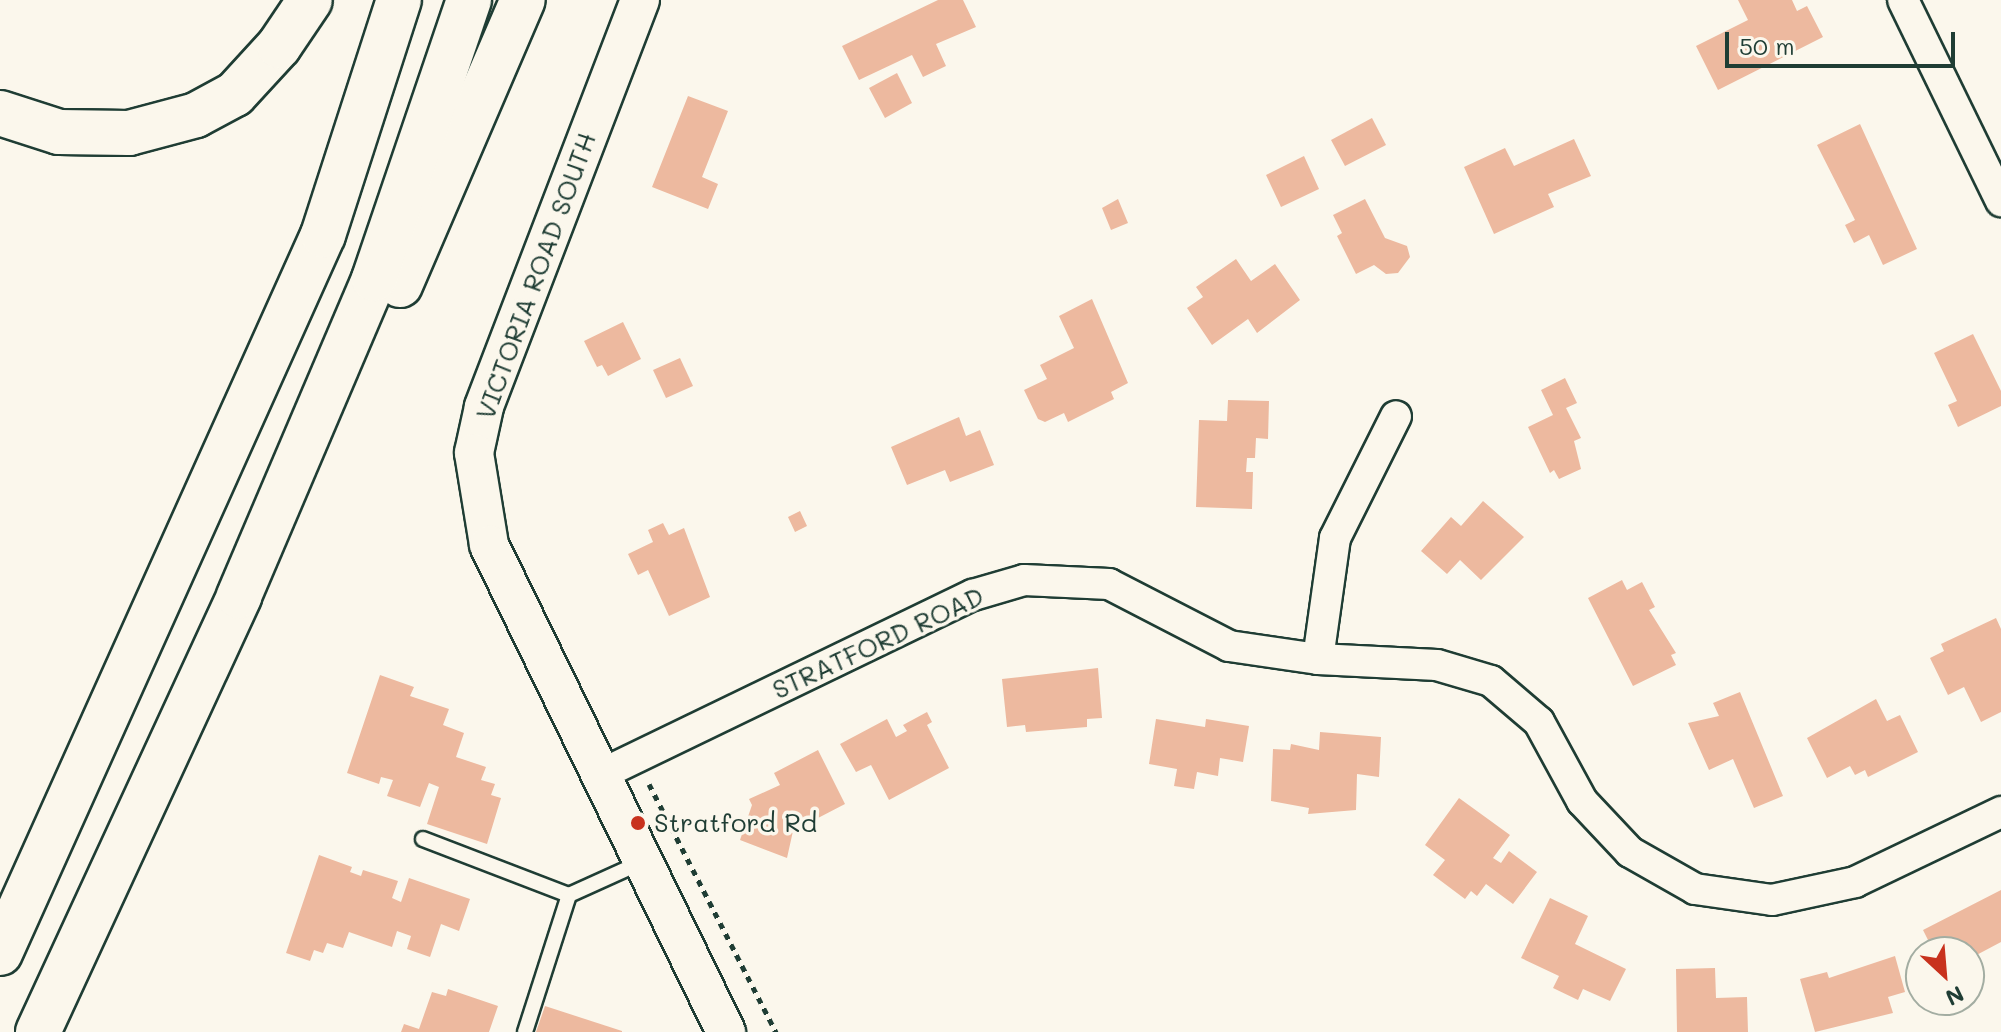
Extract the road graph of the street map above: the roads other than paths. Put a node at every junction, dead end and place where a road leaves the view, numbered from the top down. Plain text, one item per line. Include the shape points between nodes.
1 (310, 0) edge
2 (399, 0) edge
3 (469, 0) edge
4 (523, 0) edge
5 (640, 0) edge
6 (1903, 0) edge
7 (0, 113) edge
8 (2001, 201) edge
9 (1396, 416) dead end
10 (239, 596) junction
11 (1318, 659) junction
12 (600, 775) junction
13 (2001, 812) edge
14 (423, 839) dead end
15 (643, 862) junction
16 (569, 895) junction
17 (0, 953) edge
18 (38, 1032) edge
19 (525, 1032) edge
20 (726, 1032) edge

1 - 7 highway via 279,46 235,94 196,115 129,133 59,132
2 - 17 highway via 323,235
3 - 10 highway via 374,279
4 - 10 highway via 364,366
5 - 12 street, VICTORIA ROAD SOUTH via 484,407 474,453 489,545
6 - 8 street
9 - 11 street via 1335,538
10 - 18 highway
11 - 12 street, STRATFORD ROAD via 1229,646 1109,584 1024,580 973,595
11 - 13 street, STRATFORD ROAD via 1437,665 1491,681 1539,722 1582,801 1630,852 1695,889 1772,900 1855,882
12 - 15 street, VICTORIA ROAD SOUTH
14 - 16 lane
15 - 16 lane
15 - 20 street, VICTORIA ROAD SOUTH
16 - 19 lane

